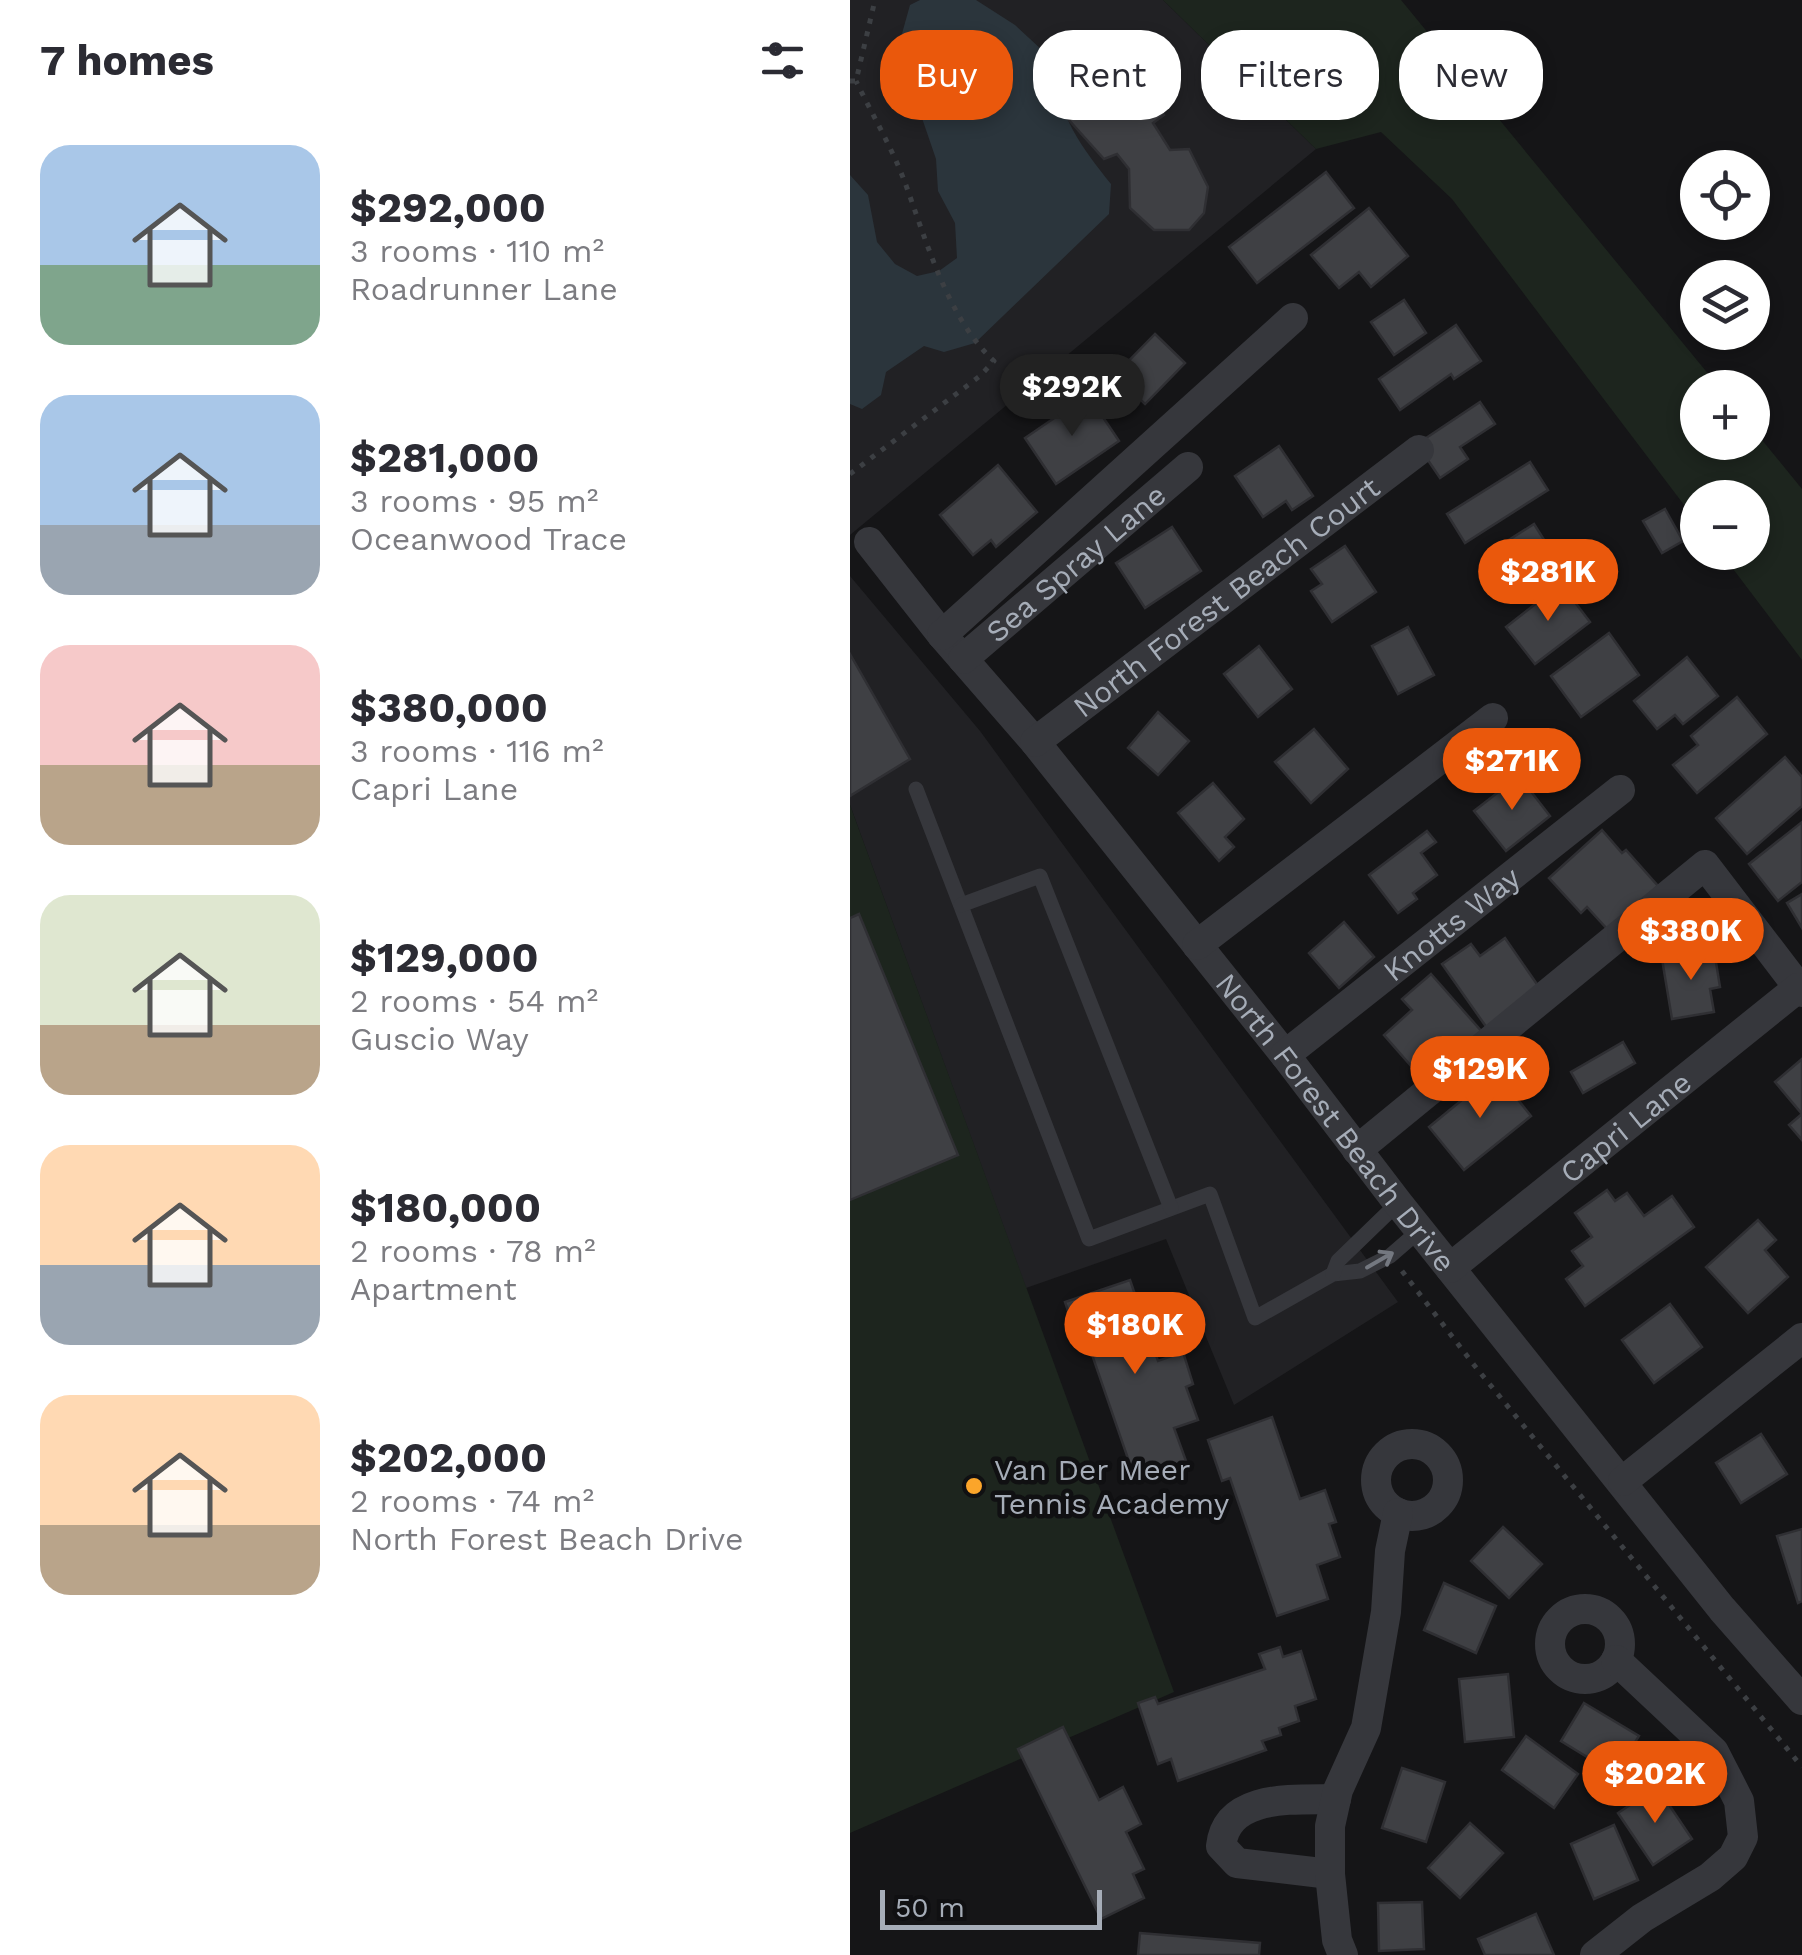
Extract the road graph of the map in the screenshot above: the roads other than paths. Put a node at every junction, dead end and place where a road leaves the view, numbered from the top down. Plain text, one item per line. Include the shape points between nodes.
1 (1293, 318) dead end
2 (1419, 450) dead end
3 (1188, 467) dead end
4 (870, 542) dead end
5 (942, 636) junction
6 (963, 659) junction
7 (1493, 718) dead end
8 (1034, 742) junction
9 (916, 789) dead end
10 (1620, 790) dead end
11 (961, 905) junction
12 (1197, 945) junction
13 (1800, 990) edge
14 (1285, 1055) junction
15 (1357, 1150) junction
16 (1398, 1203) junction
17 (1171, 1208) junction
18 (1420, 1230) junction
19 (1450, 1268) junction
20 (1333, 1274) junction
21 (1802, 1338) edge
22 (1623, 1481) junction
23 (1398, 1514) dead end
24 (1616, 1660) dead end
25 (1800, 1693) edge
26 (1336, 1799) junction
27 (1330, 1874) junction
28 (1343, 1955) edge
29 (1596, 1955) edge

1 - 5 street
2 - 8 street, North Forest Beach Court
3 - 6 street, Sea Spray Lane
4 - 5 street, North Forest Beach Drive
5 - 6 street, North Forest Beach Drive
6 - 8 street, North Forest Beach Drive
7 - 12 street
8 - 12 street, North Forest Beach Drive
9 - 11 lane
10 - 14 street, Knotts Way
11 - 17 lane via 1040,876
11 - 17 lane via 1089,1238
12 - 14 street, North Forest Beach Drive
13 - 15 street via 1705,865
13 - 19 street, Capri Lane
14 - 15 street, North Forest Beach Drive
15 - 16 street, North Forest Beach Drive
16 - 18 street, North Forest Beach Drive
16 - 20 lane via 1338,1261
17 - 20 lane via 1210,1194 1255,1318
18 - 19 street, North Forest Beach Drive
20 -> 18 lane via 1360,1272
19 - 22 street, North Forest Beach Drive
21 - 22 street
22 - 25 street, North Forest Beach Drive via 1722,1609
23 - 26 street via 1366,1728
24 - 29 street via 1714,1752 1739,1801 1742,1836 1733,1857 1710,1877
26 - 27 street
26 - 27 street via 1252,1807 1223,1829 1222,1846 1238,1864
27 - 28 street

